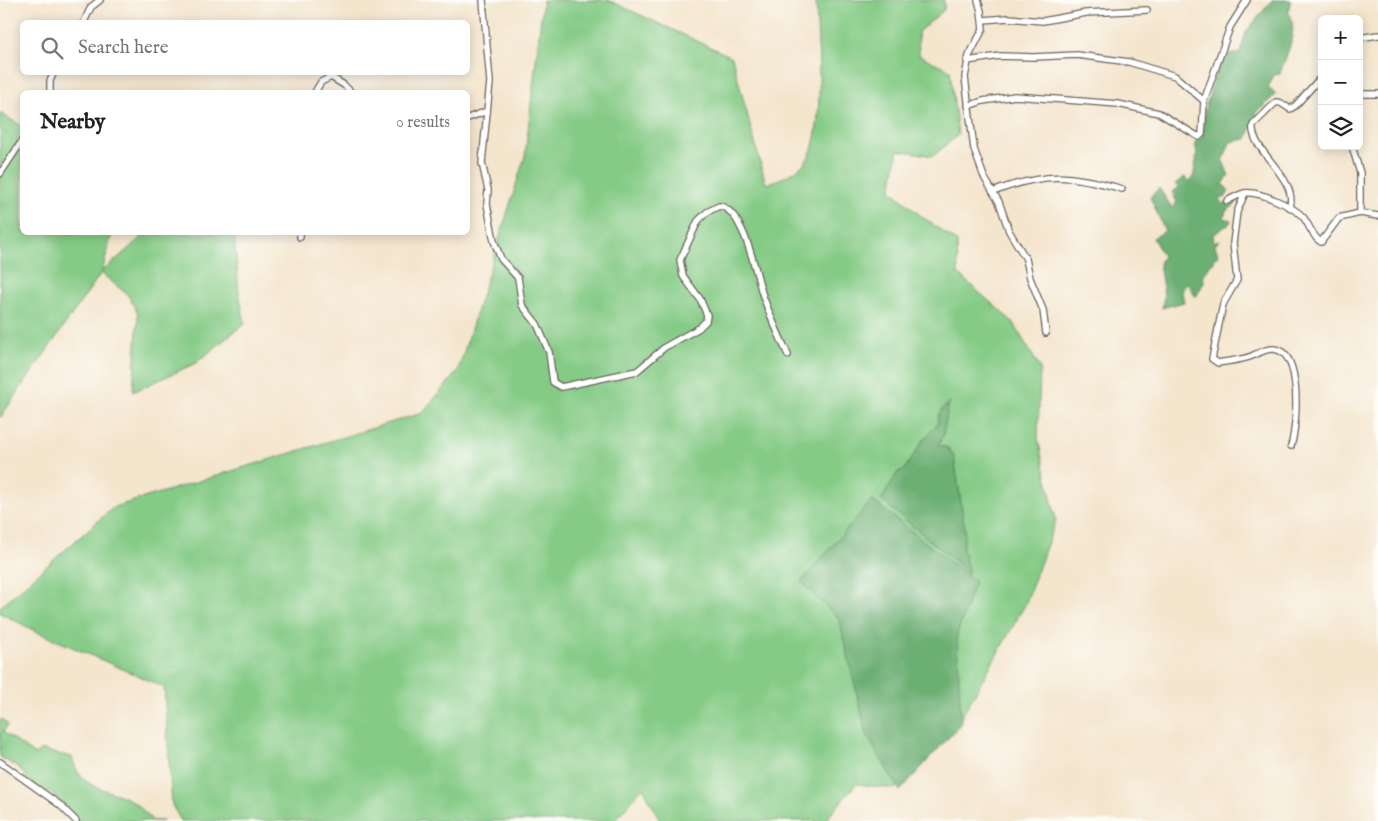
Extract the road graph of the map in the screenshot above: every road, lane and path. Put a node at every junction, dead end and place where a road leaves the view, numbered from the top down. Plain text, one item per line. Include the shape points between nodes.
1 (100, 0) edge
2 (482, 0) edge
3 (978, 0) edge
4 (1246, 0) edge
5 (1147, 10) dead end
6 (85, 20) edge
7 (983, 20) junction
8 (1378, 35) edge
9 (1363, 37) edge
10 (967, 61) junction
11 (53, 75) edge
12 (1318, 80) edge
13 (50, 90) edge
14 (317, 90) edge
15 (349, 90) edge
16 (1363, 94) edge
17 (1378, 94) edge
18 (1204, 101) junction
19 (968, 106) junction
20 (487, 111) junction
21 (470, 117) edge
22 (20, 144) edge
23 (1353, 150) edge
24 (0, 174) edge
25 (1122, 189) dead end
26 (993, 192) junction
27 (1245, 193) junction
28 (1227, 201) dead end
29 (1290, 207) junction
30 (1360, 213) junction
31 (1378, 216) edge
32 (1046, 333) dead end
33 (788, 354) dead end
34 (1291, 446) dead end
35 (0, 762) edge
36 (76, 821) edge

1 - 6 street via 91,7
2 - 20 street via 489,62
3 - 7 street
4 - 18 street via 1230,27
5 - 7 street via 1086,13 1043,21
7 - 10 street via 980,37
8 - 9 street
10 - 18 street via 1000,56 1077,55 1129,62 1175,76
10 - 19 street
11 - 13 street
12 - 29 street via 1293,108 1276,102 1254,124 1256,139 1288,188
14 - 15 street via 321,82 331,77
16 - 17 street
18 - 19 street via 1202,134 1199,137 1159,113 1118,104 1024,96
19 - 26 street via 976,156
20 - 21 street
20 - 33 street via 482,163 494,241 501,259 518,278 522,305 537,324 549,352 553,382 557,386 637,372 665,346 704,324 707,315 683,276 680,260 698,221 719,206 730,210 746,238 763,295
22 - 24 street
23 - 30 street via 1360,173
25 - 26 street via 1076,177 1053,176 1017,183
26 - 32 street via 1009,231 1026,259 1043,310
27 - 28 street
27 - 29 street via 1257,194
27 - 34 street via 1237,212 1233,243 1237,280 1223,304 1212,358 1218,363 1271,349 1287,357 1293,368 1296,426
29 - 30 street via 1303,217 1320,242 1338,218
30 - 31 street
35 - 36 street via 60,805

